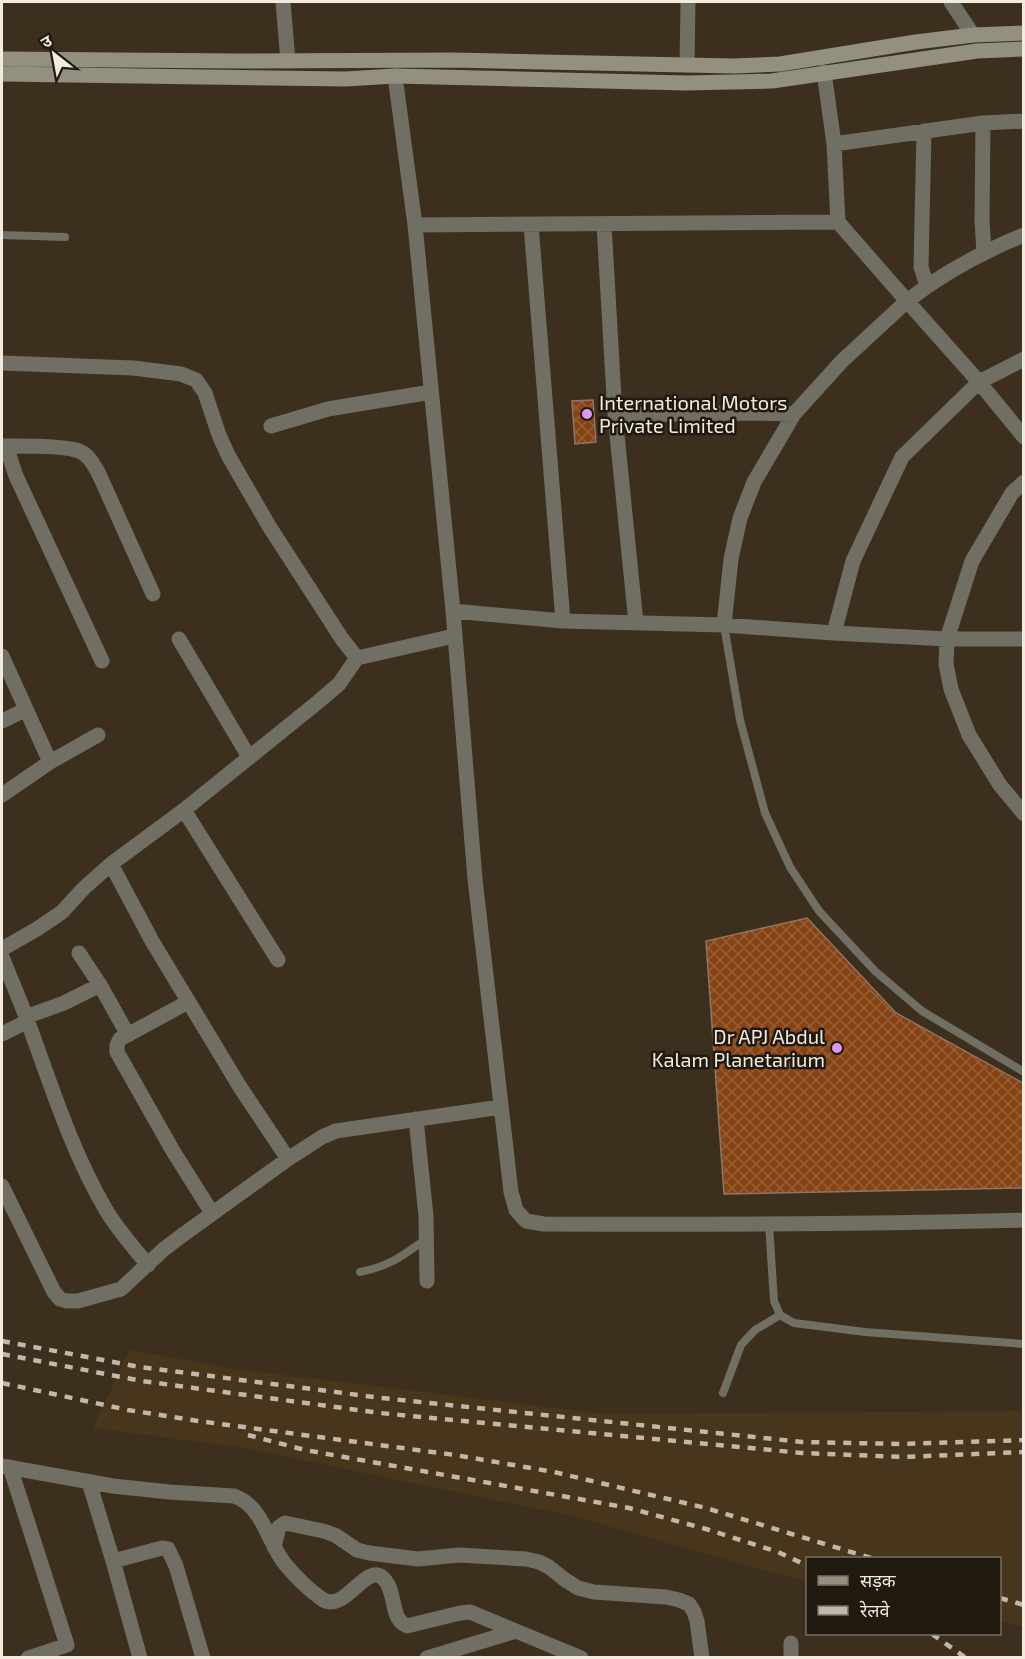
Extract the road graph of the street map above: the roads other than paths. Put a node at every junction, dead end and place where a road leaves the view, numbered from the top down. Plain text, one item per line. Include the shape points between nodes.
1 (283, 2) edge
2 (688, 2) edge
3 (951, 2) edge
4 (1023, 33) edge
5 (973, 35) junction
6 (1023, 50) edge
7 (2, 59) edge
8 (288, 61) junction
9 (687, 65) junction
10 (824, 72) junction
11 (2, 74) edge
12 (395, 76) junction
13 (1023, 121) edge
14 (983, 123) junction
15 (924, 131) junction
16 (834, 144) junction
17 (838, 222) junction
18 (604, 224) junction
19 (414, 225) junction
20 (531, 225) junction
21 (2, 235) edge
22 (1023, 235) edge
23 (65, 237) dead end
24 (984, 253) junction
25 (927, 285) junction
26 (907, 302) junction
27 (1023, 359) edge
28 (2, 363) edge
29 (979, 382) junction
30 (431, 392) junction
31 (794, 414) junction
32 (615, 415) junction
33 (271, 426) dead end
34 (1023, 438) edge
35 (4, 446) edge
36 (1023, 482) edge
37 (153, 594) dead end
38 (453, 611) junction
39 (563, 621) junction
40 (636, 623) junction
41 (724, 625) junction
42 (834, 633) junction
43 (454, 636) junction
44 (179, 639) dead end
45 (947, 639) junction
46 (1023, 639) edge
47 (2, 656) edge
48 (357, 658) junction
49 (102, 661) dead end
50 (25, 710) junction
51 (2, 721) edge
52 (98, 735) dead end
53 (249, 758) junction
54 (50, 762) junction
55 (2, 795) edge
56 (183, 810) junction
57 (1023, 814) edge
58 (111, 864) junction
59 (2, 949) edge
60 (79, 952) dead end
61 (2, 957) edge
62 (278, 960) dead end
63 (100, 985) junction
64 (188, 1002) junction
65 (28, 1021) junction
66 (2, 1034) edge
67 (128, 1035) junction
68 (1023, 1072) edge
69 (501, 1107) junction
70 (416, 1119) junction
71 (288, 1159) junction
72 (2, 1186) edge
73 (212, 1213) junction
74 (1023, 1220) edge
75 (769, 1224) junction
76 (426, 1239) junction
77 (148, 1265) junction
78 (360, 1272) dead end
79 (427, 1281) dead end
80 (780, 1315) junction
81 (1023, 1344) edge
82 (723, 1393) dead end
83 (6, 1467) edge
84 (89, 1482) junction
85 (274, 1547) junction
86 (113, 1562) junction
87 (516, 1631) junction
88 (68, 1651) edge
89 (28, 1658) edge
90 (140, 1658) edge
91 (203, 1658) edge
92 (427, 1658) edge
93 (581, 1658) edge
94 (702, 1658) edge

1 - 8 street
2 - 9 street
3 - 5 street
4 - 5 main road
5 - 9 main road via 780,64
6 - 10 main road via 977,51
7 - 8 main road
8 - 9 main road
10 - 12 main road via 772,81 687,83
10 - 16 street
11 - 12 main road via 345,79
12 - 19 street
13 - 14 street
14 - 15 street
14 - 24 street
15 - 16 street
15 - 25 street via 921,267
16 - 17 street
17 - 18 street
17 - 26 street
18 - 20 street
18 - 32 street
19 - 20 street
19 - 30 street
20 - 39 street
21 - 23 lane
22 - 24 street
24 - 25 street
25 - 26 street
26 - 29 street
26 - 31 street via 842,361
27 - 29 street
28 - 48 street via 133,368 181,374 196,380 205,393 228,454 269,526
29 - 34 street
29 - 42 street via 902,457 854,561
30 - 33 street via 328,409
30 - 38 street
31 - 32 street
31 - 41 street via 754,482 740,518
32 - 40 street
35 - 37 street via 69,448 89,458
35 - 49 street
36 - 45 street via 1012,493 972,561
38 - 39 street
38 - 43 street
39 - 40 street
40 - 41 street
41 - 42 street
41 - 68 lane via 740,720 765,813 790,867 819,911 875,971 922,1011
42 - 45 street
43 - 48 street
43 - 69 street via 475,879
44 - 53 street
45 - 46 street
45 - 57 street via 951,689 969,735
47 - 50 street
48 - 53 street via 339,684
50 - 51 street
50 - 54 street
52 - 54 street
53 - 56 street
54 - 55 street
56 - 58 street
56 - 62 street
58 - 59 street via 62,912
58 - 64 street
60 - 63 street
61 - 65 street
63 - 65 street via 28,1016
63 - 67 street
64 - 67 street
64 - 71 street
65 - 66 street
65 - 77 street via 86,1173 107,1211
67 - 73 street via 120,1039 117,1052
69 - 70 street
69 - 75 street via 511,1192 516,1210 526,1221
70 - 71 street via 336,1131
70 - 76 street
71 - 73 street
72 - 77 street via 60,1299 78,1301 121,1289
73 - 77 street
74 - 75 street
75 - 80 lane via 774,1301
76 - 78 lane via 390,1263
76 - 79 street
80 - 81 lane via 794,1323 864,1332
80 - 82 lane via 755,1330 741,1345
83 - 84 street
83 - 88 street
84 - 85 street via 234,1496 251,1506
84 - 86 street
85 - 87 street via 285,1564 330,1603 338,1602 364,1580 379,1575 385,1579 398,1618 407,1626 470,1612
85 - 94 street via 279,1527 285,1523 335,1535 369,1553 418,1559 470,1555 539,1562 578,1588 666,1597 689,1604 697,1621
86 - 90 street
86 - 91 street via 168,1549 177,1566
87 - 92 street
87 - 93 street
88 - 89 street

